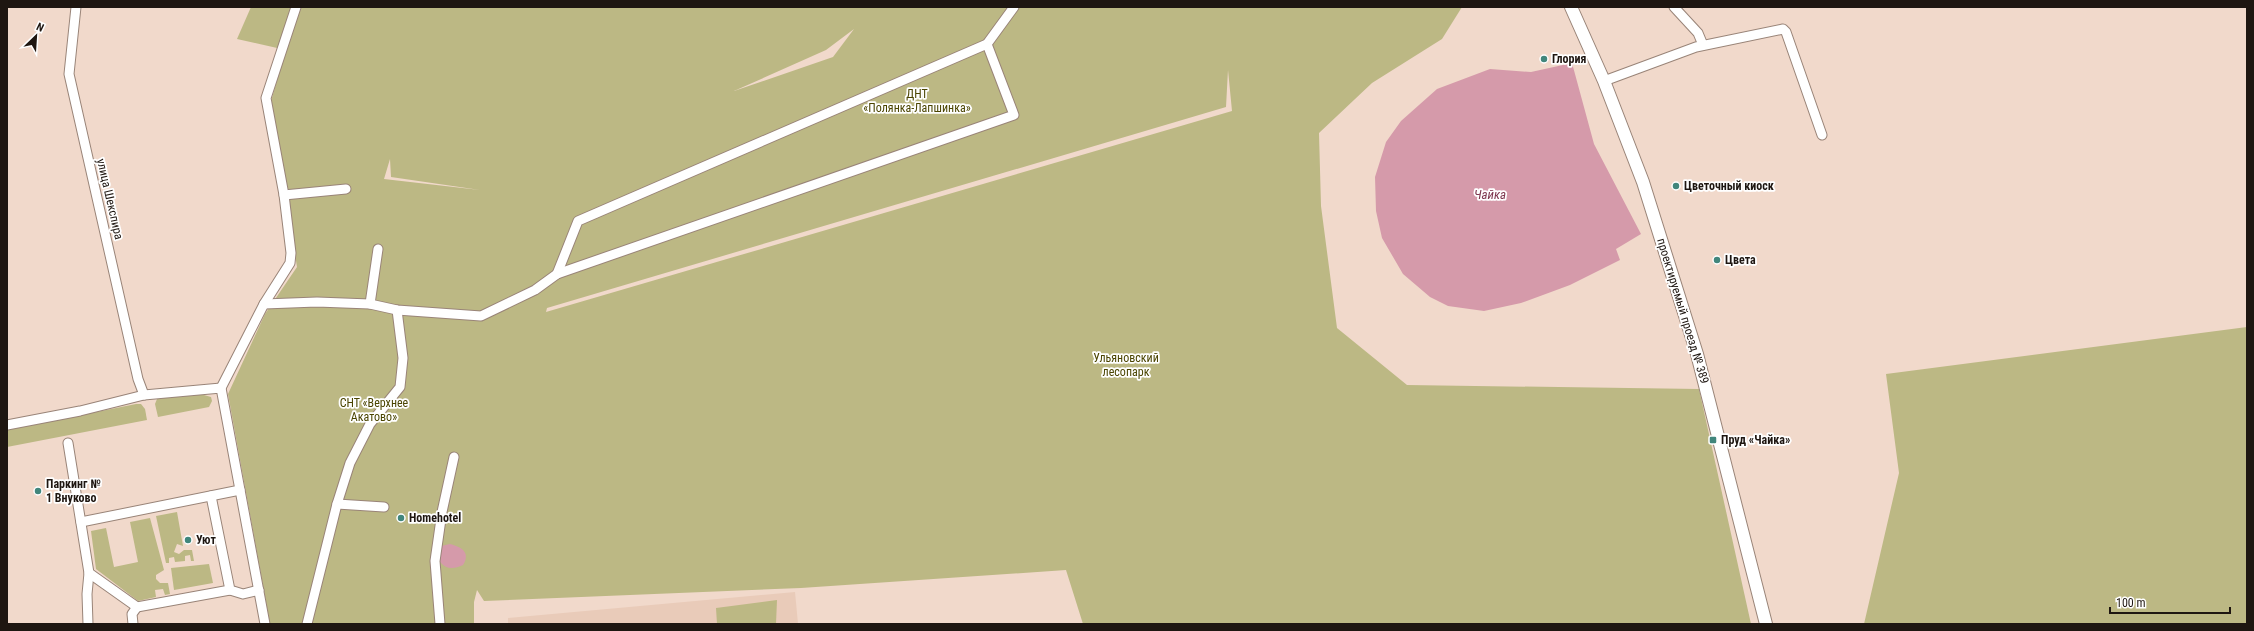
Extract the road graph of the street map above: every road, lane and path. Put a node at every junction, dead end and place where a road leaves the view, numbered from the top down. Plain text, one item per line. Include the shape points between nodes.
1 (76, 7) edge
2 (296, 7) edge
3 (1014, 7) edge
4 (1571, 7) edge
5 (1674, 7) edge
6 (987, 44) junction
7 (1703, 45) junction
8 (1604, 82) junction
9 (1822, 135) dead end
10 (346, 189) dead end
11 (284, 195) junction
12 (378, 249) dead end
13 (557, 274) junction
14 (264, 304) junction
15 (370, 304) junction
16 (397, 310) junction
17 (221, 388) junction
18 (144, 395) junction
19 (7, 425) edge
20 (68, 443) dead end
21 (454, 457) dead end
22 (240, 490) junction
23 (211, 496) junction
24 (337, 504) junction
25 (384, 507) dead end
26 (81, 522) junction
27 (89, 573) junction
28 (230, 590) junction
29 (259, 590) junction
30 (137, 607) junction
31 (88, 624) edge
32 (133, 624) edge
33 (265, 624) edge
34 (307, 624) edge
35 (440, 624) edge
36 (1766, 624) edge

1 - 18 street, улица Шекспира via 69,74 138,380
2 - 11 street via 266,98
3 - 6 street
4 - 8 main road, проектируемый проезд № 389
5 - 7 street via 1698,33
6 - 13 street via 578,221
6 - 13 street via 1014,115
7 - 8 street
7 - 9 street via 1782,29 1786,32
8 - 36 main road, проектируемый проезд № 389 via 1643,182 1697,354
10 - 11 street
11 - 14 street via 290,263
12 - 15 street
13 - 16 street via 536,290 482,316
14 - 15 street
14 - 17 street
15 - 16 street
16 - 24 street via 403,358 400,387 370,424 358,446
17 - 18 street
17 - 22 street
18 - 19 street
20 - 26 street
21 - 35 street via 435,561
22 - 23 street
22 - 29 street
23 - 26 street
23 - 28 street
24 - 25 street
24 - 34 street
26 - 27 street
27 - 30 street
27 - 31 street
28 - 29 street via 243,594
28 - 30 street
29 - 33 street
30 - 32 street via 132,614

